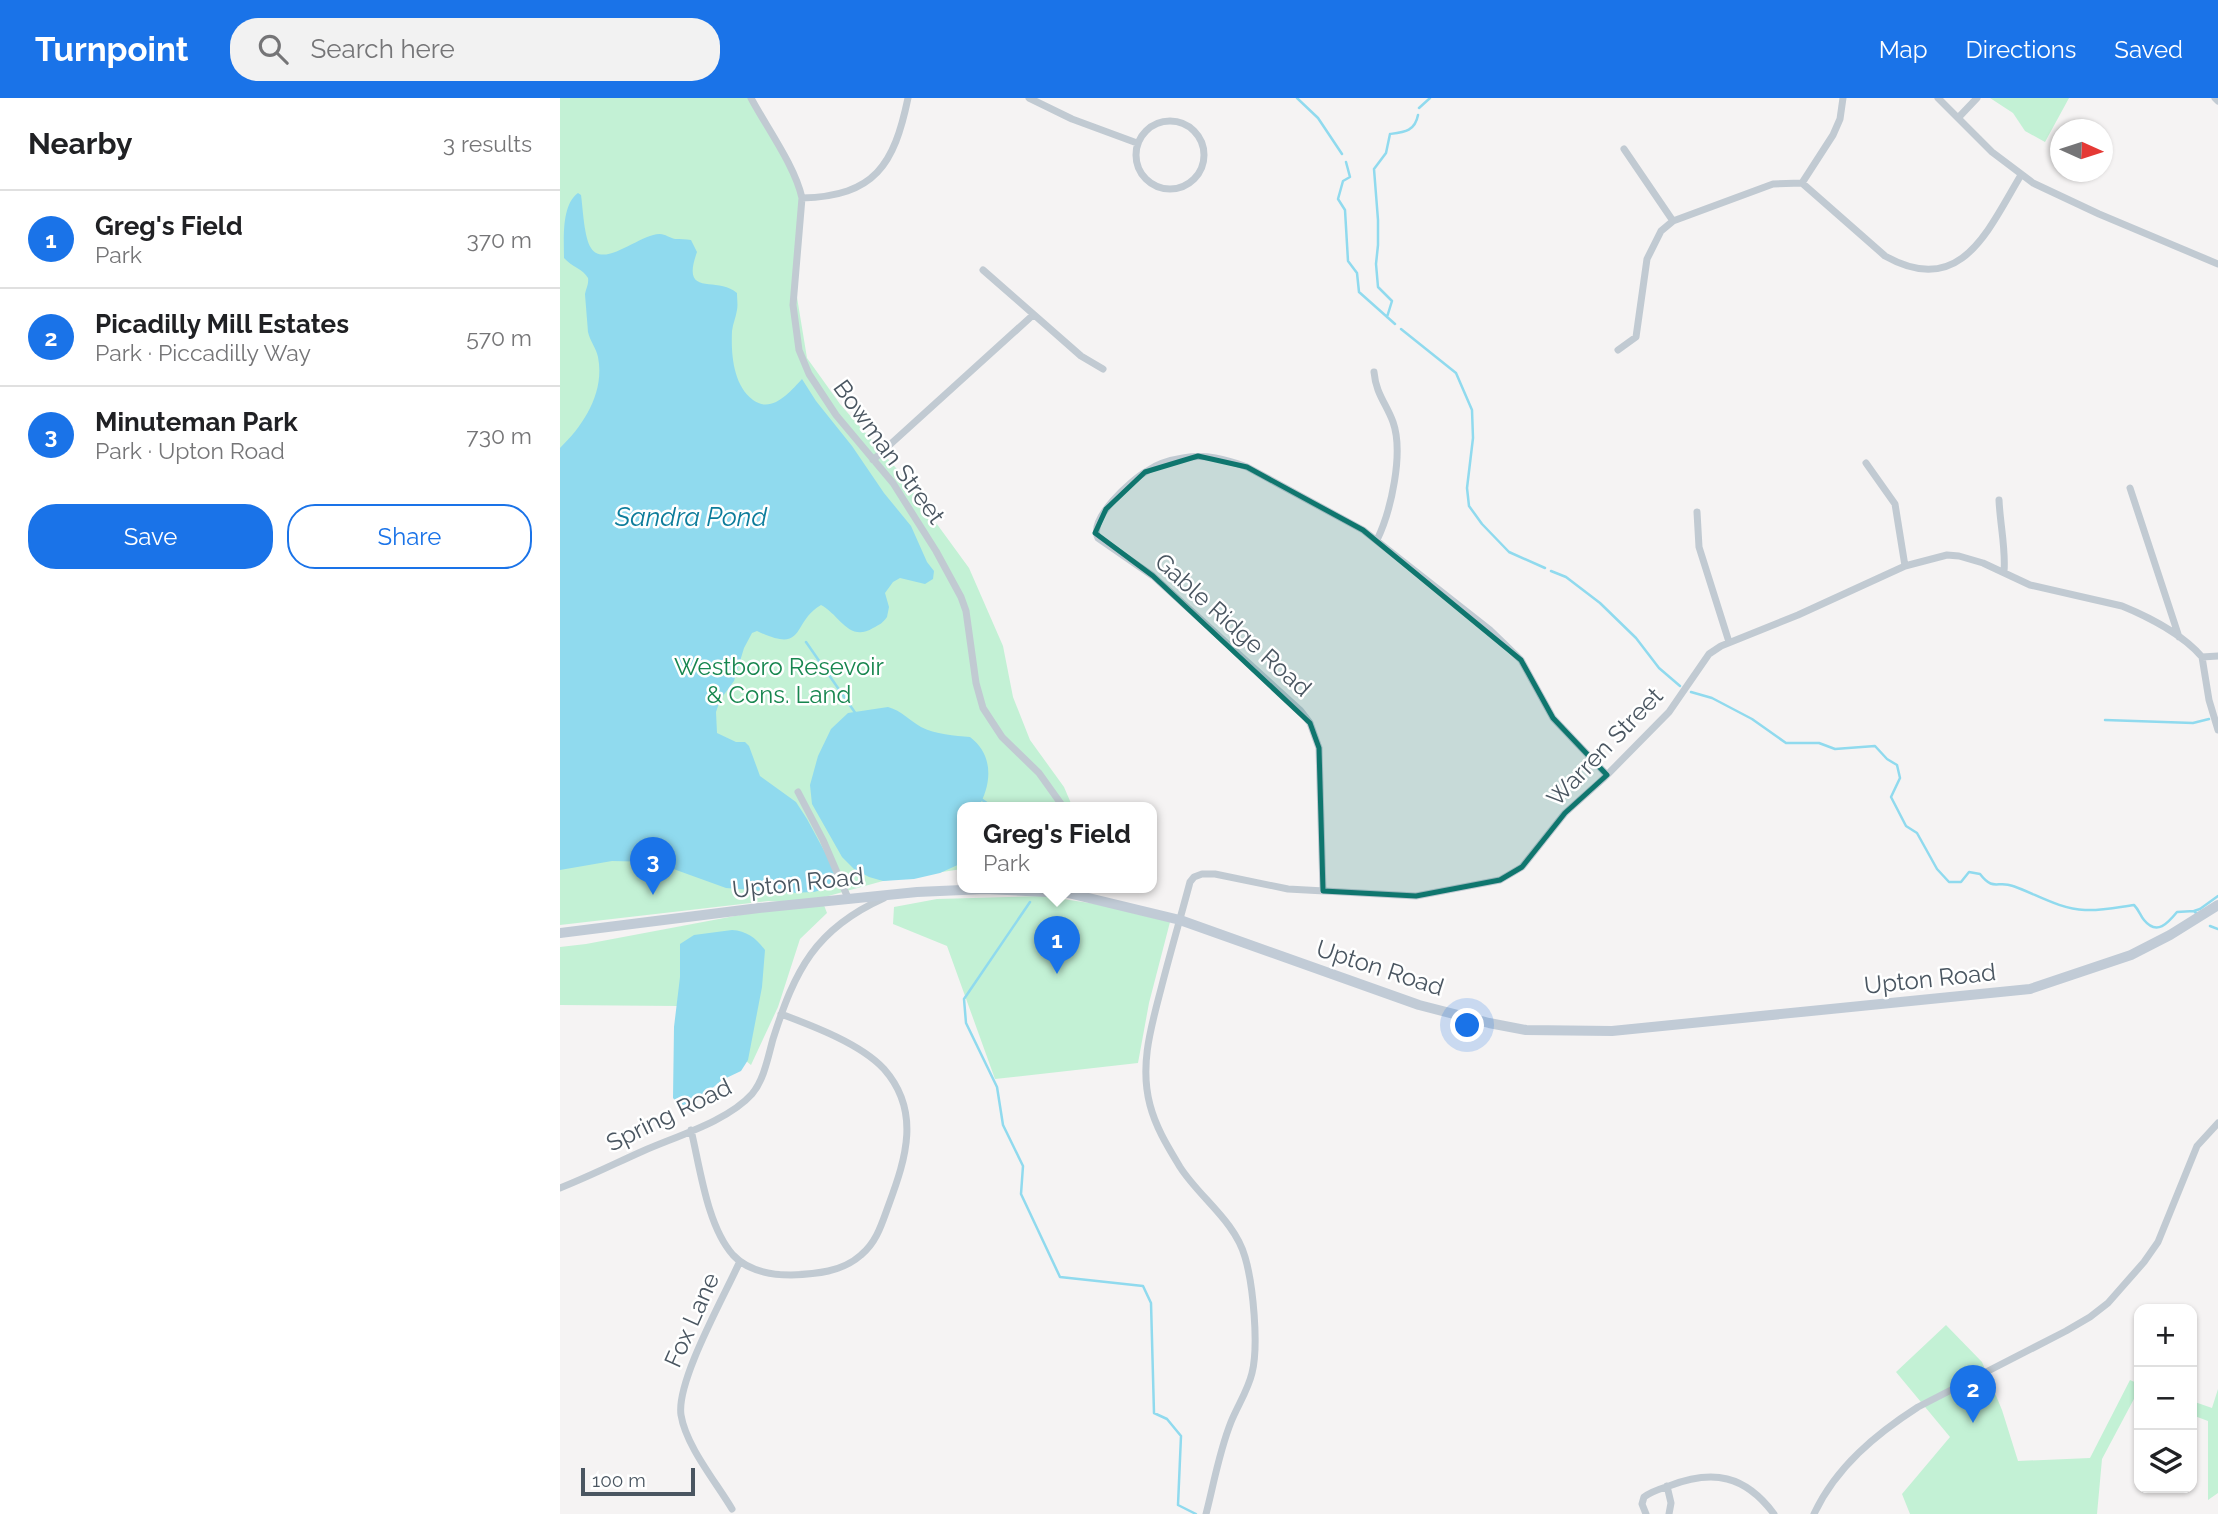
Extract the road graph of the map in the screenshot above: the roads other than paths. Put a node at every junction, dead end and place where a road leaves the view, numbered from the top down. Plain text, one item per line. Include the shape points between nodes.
1 (751, 98) edge
2 (908, 98) edge
3 (1029, 98) edge
4 (1843, 98) edge
5 (1938, 98) edge
6 (1976, 98) edge
7 (1958, 118) junction
8 (1137, 143) junction
9 (1624, 149) dead end
10 (2021, 175) junction
11 (1802, 183) junction
12 (802, 198) junction
13 (1673, 221) junction
14 (2218, 264) edge
15 (983, 270) dead end
16 (1033, 315) junction
17 (1618, 350) dead end
18 (1103, 369) dead end
19 (1374, 372) dead end
20 (873, 460) junction
21 (1866, 463) dead end
22 (2130, 488) dead end
23 (1999, 500) dead end
24 (1698, 512) dead end
25 (1377, 540) junction
26 (1905, 566) junction
27 (2004, 572) junction
28 (2179, 638) junction
29 (1729, 642) junction
30 (2218, 656) edge
31 (2202, 657) junction
32 (2218, 730) edge
33 (1607, 775) junction
34 (798, 792) dead end
35 (1060, 802) edge
36 (957, 891) edge
37 (1323, 891) junction
38 (1085, 893) edge
39 (892, 894) junction
40 (848, 898) junction
41 (2218, 905) edge
42 (1180, 920) junction
43 (560, 933) edge
44 (781, 1014) junction
45 (2218, 1124) edge
46 (691, 1130) junction
47 (560, 1188) edge
48 (740, 1261) junction
49 (1667, 1486) junction
50 (732, 1509) dead end
51 (1206, 1514) edge
52 (1646, 1514) edge
53 (1669, 1514) edge
54 (1774, 1514) edge
55 (1814, 1514) edge

1 - 12 street, Bowman Street via 791,168
2 - 12 street via 897,144 868,181 842,194
3 - 8 street
4 - 11 street via 1833,135
5 - 7 street
6 - 7 street
7 - 10 street
8 - 8 street via 1138,168 1159,187 1187,186 1201,173 1203,144 1185,124 1157,123
9 - 13 street
10 - 11 street via 1980,244 1959,261 1934,270 1909,268 1885,256
10 - 14 street via 2063,198
11 - 13 street via 1773,184
12 - 20 street, Bowman Street via 793,305 799,350 828,404
13 - 17 street via 1649,252 1636,337
15 - 16 street
16 - 18 street
16 - 20 street
19 - 25 street via 1379,397 1398,440 1385,524
20 - 35 street, Bowman Street via 910,507 961,597 983,708 1002,737
21 - 26 street via 1895,504
22 - 28 street
23 - 27 street
24 - 29 street via 1699,547
25 - 33 street via 1521,660 1553,718
25 - 37 street, Gable Ridge Road via 1247,467 1198,456 1162,463 1145,472 1106,509 1095,531 1098,538 1153,576 1310,723 1319,748
26 - 27 street, Warren Street via 1947,555
26 - 29 street, Warren Street
27 - 28 street, Warren Street via 2031,585 2134,611
28 - 31 street, Warren Street
29 - 33 street, Warren Street via 1709,654 1669,712
30 - 31 street
31 - 32 street
33 - 37 street, Warren Street via 1565,813 1522,867 1500,880 1416,896
34 - 40 street
36 - 39 main road, Upton Road
37 - 42 street, Warren Street via 1202,874 1190,882
38 - 42 main road, Upton Road
39 - 40 main road, Upton Road
39 - 44 street, Spring Road via 822,938 802,965
40 - 43 main road, Upton Road
41 - 42 main road, Upton Road via 2132,955 2030,989 1564,1032 1526,1030 1419,1005
42 - 51 street, Warren Street via 1147,1047 1149,1103 1158,1130 1182,1170 1241,1246 1255,1338 1252,1372 1219,1458
44 - 46 street, Spring Road via 754,1092 743,1103
44 - 48 street via 857,1049 884,1070 906,1115 907,1149 880,1229 860,1256 831,1271 797,1275 763,1272
45 - 55 street via 2197,1146 2158,1242 2108,1303 2066,1331 1900,1418 1848,1463
46 - 47 street, Spring Road
46 - 48 street via 716,1227
48 - 50 street, Fox Lane via 685,1381 681,1406 692,1446
49 - 52 street via 1644,1497
49 - 53 street
49 - 54 street via 1692,1477 1731,1479 1755,1493

